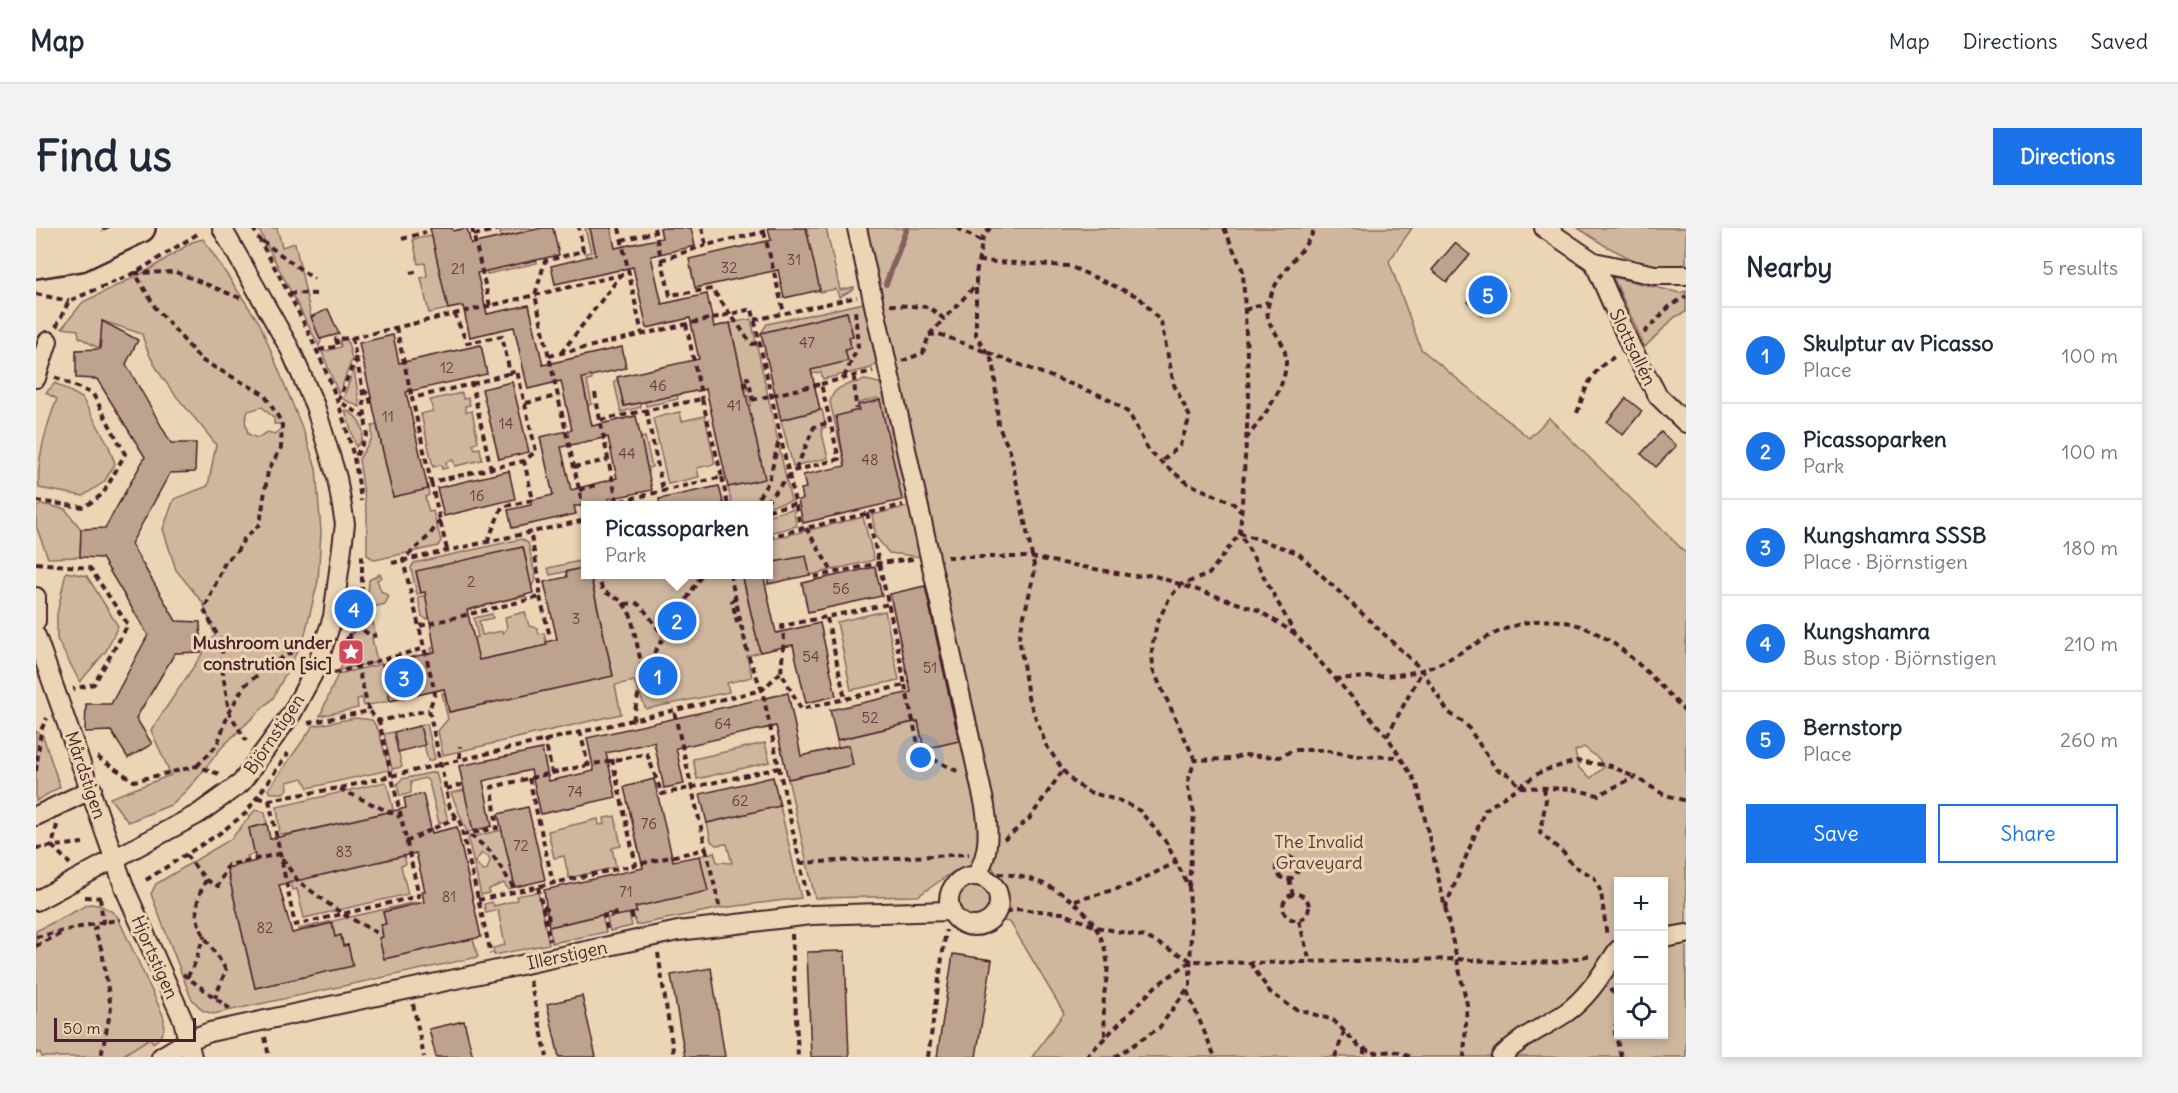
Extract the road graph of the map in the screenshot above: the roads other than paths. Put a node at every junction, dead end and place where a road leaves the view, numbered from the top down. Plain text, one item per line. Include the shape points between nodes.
1 (88, 228) edge
2 (141, 228) edge
3 (222, 228) edge
4 (856, 228) edge
5 (1544, 228) edge
6 (36, 237) edge
7 (1594, 262) junction
8 (36, 264) edge
9 (1686, 275) edge
10 (48, 341) road end
11 (38, 375) edge
12 (1686, 423) edge
13 (36, 597) edge
14 (36, 621) edge
15 (36, 636) edge
16 (92, 789) junction
17 (36, 816) edge
18 (115, 858) junction
19 (976, 876) junction
20 (36, 901) edge
21 (951, 911) junction
22 (1686, 934) edge
23 (1668, 937) edge
24 (1613, 945) edge
25 (191, 1048) edge
26 (161, 1057) edge
27 (1501, 1057) edge

1 - 6 highway
2 - 8 highway via 80,257
3 - 18 street, Björnstigen via 290,350 315,406 337,478 345,524 333,617 316,668 292,713 241,783 198,814
4 - 19 street via 988,825 987,854
5 - 7 street
7 - 9 street via 1655,274
7 - 12 street, Slottsallén via 1631,347 1658,396
10 - 11 street
13 - 14 street
15 - 16 street, Mårdstigen
16 - 17 street
16 - 18 street, Mårdstigen
18 - 20 street, Björnstigen
18 - 25 street, Hjortstigen
19 - 21 street via 963,878 955,885 949,898
19 - 21 street via 985,878 997,891 999,904 994,916 971,926
21 - 25 street, Illerstigen via 811,915 678,931 210,1032
22 - 23 street
24 - 27 street via 1593,988 1568,1011 1520,1038
25 - 26 street, Illerstigen

